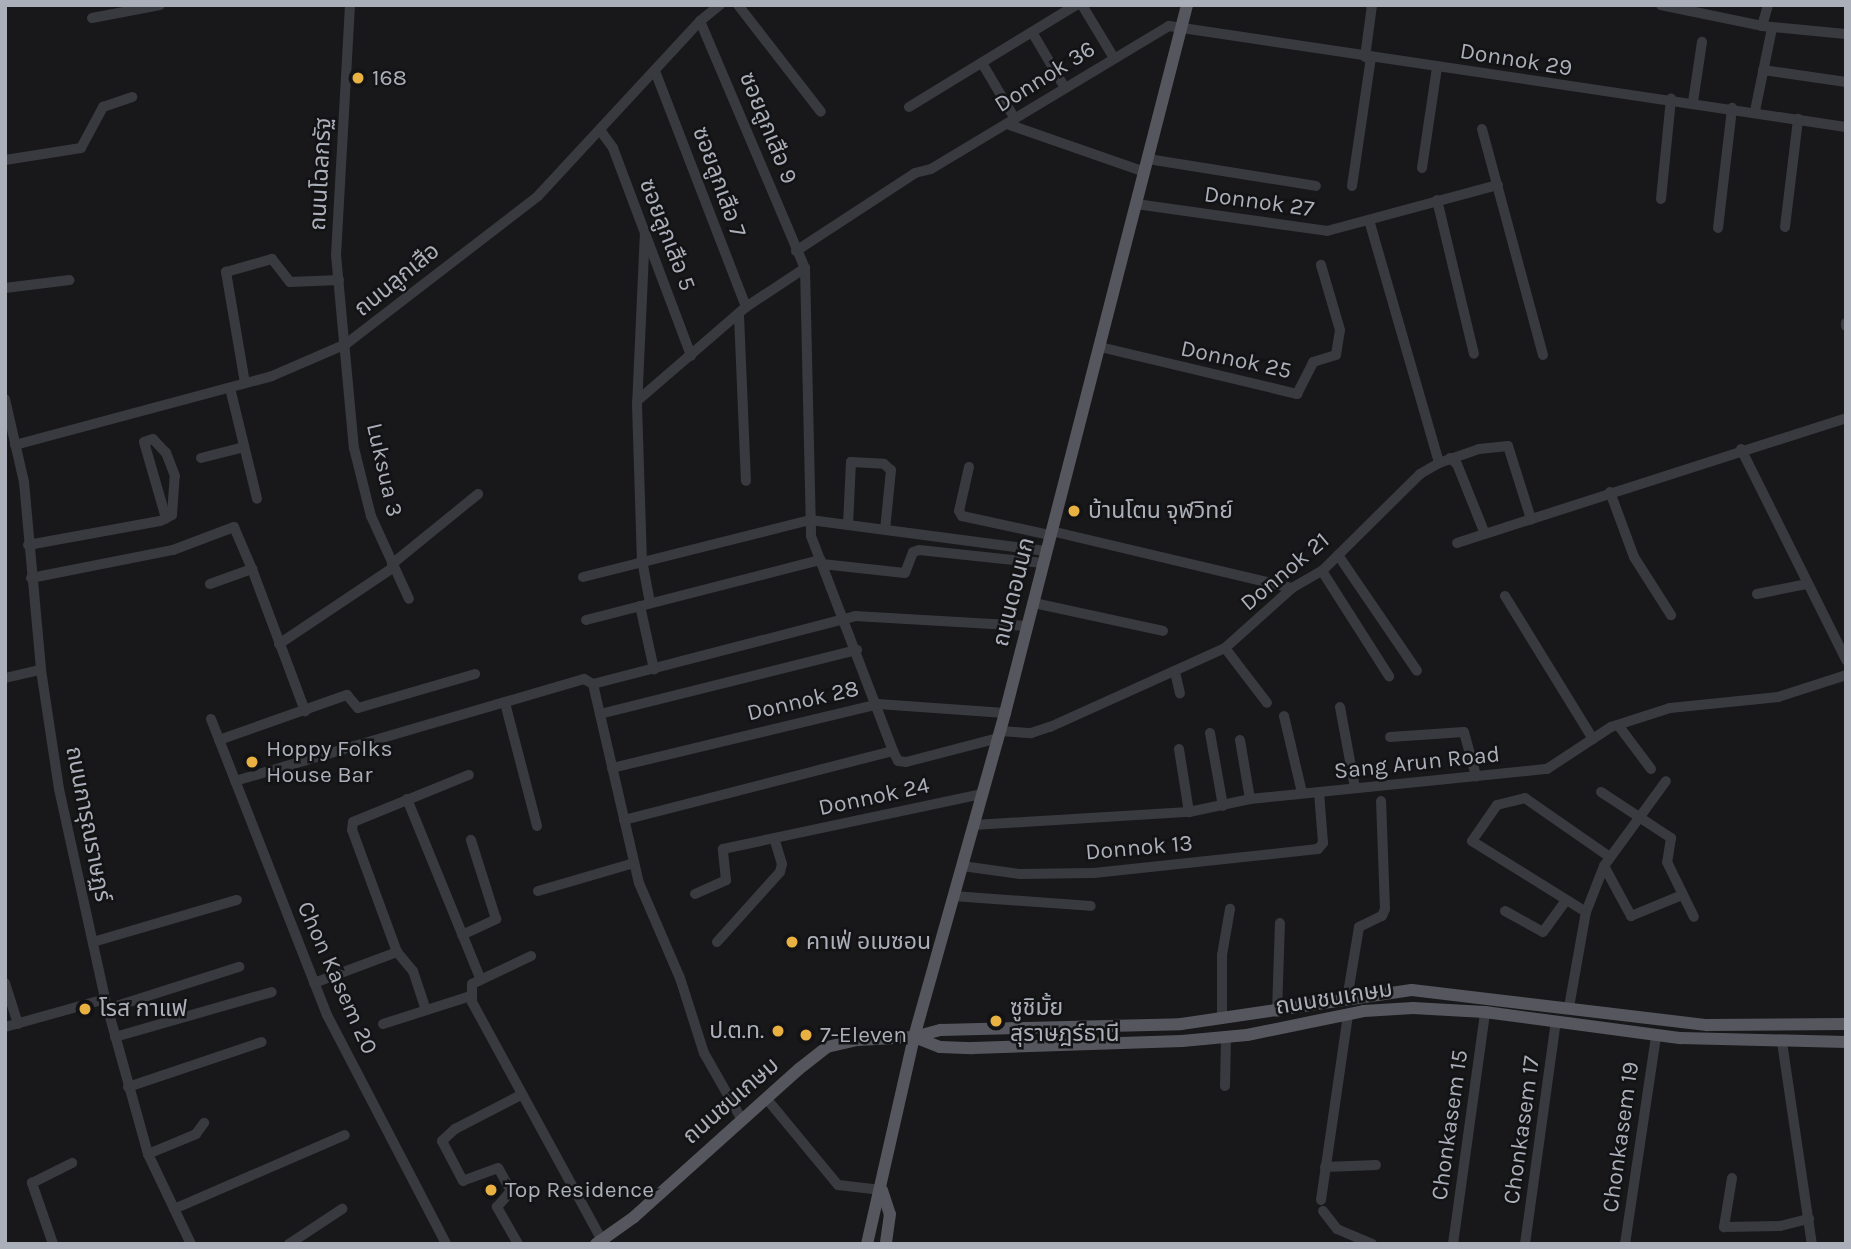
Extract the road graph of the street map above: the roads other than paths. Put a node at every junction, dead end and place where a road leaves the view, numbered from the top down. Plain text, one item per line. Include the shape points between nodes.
1 (160, 5) edge
2 (350, 5) edge
3 (720, 5) edge
4 (738, 5) edge
5 (1076, 5) edge
6 (1082, 5) edge
7 (1187, 5) edge
8 (1372, 5) edge
9 (1661, 5) edge
10 (1768, 5) edge
11 (1683, 7) edge
12 (92, 18) dead end
13 (701, 21) junction
14 (1767, 27) junction
15 (1181, 29) junction
16 (1032, 32) junction
17 (1846, 34) edge
18 (1702, 41) dead end
19 (1368, 57) junction
20 (1114, 58) junction
21 (982, 63) junction
22 (1437, 68) junction
23 (1763, 70) junction
24 (654, 71) junction
25 (1846, 82) edge
26 (1065, 88) junction
27 (132, 97) dead end
28 (1671, 98) junction
29 (1693, 102) junction
30 (909, 107) dead end
31 (1732, 108) junction
32 (1755, 111) junction
33 (821, 112) dead end
34 (1798, 119) junction
35 (1011, 121) junction
36 (1846, 127) edge
37 (1482, 129) dead end
38 (600, 130) junction
39 (5, 160) edge
40 (1146, 165) junction
41 (1422, 168) dead end
42 (1498, 185) junction
43 (1316, 186) dead end
44 (1353, 186) dead end
45 (1661, 199) dead end
46 (1437, 201) junction
47 (1136, 204) junction
48 (1369, 220) junction
49 (1785, 227) dead end
50 (1718, 228) dead end
51 (645, 231) junction
52 (796, 251) junction
53 (1321, 265) dead end
54 (805, 268) junction
55 (69, 280) dead end
56 (339, 280) junction
57 (5, 288) edge
58 (742, 311) junction
59 (346, 344) junction
60 (1100, 347) junction
61 (1474, 354) dead end
62 (1543, 355) dead end
63 (691, 356) junction
64 (245, 383) junction
65 (230, 388) junction
66 (5, 399) edge
67 (637, 401) junction
68 (1846, 418) edge
69 (15, 445) junction
70 (244, 446) junction
71 (1741, 449) junction
72 (201, 458) dead end
73 (1450, 458) junction
74 (1439, 463) junction
75 (969, 467) dead end
76 (746, 481) dead end
77 (1610, 492) junction
78 (478, 494) dead end
79 (257, 499) dead end
80 (166, 518) junction
81 (1531, 519) junction
82 (810, 520) junction
83 (848, 525) junction
84 (885, 530) junction
85 (1050, 533) junction
86 (1485, 534) junction
87 (1457, 543) dead end
88 (28, 545) junction
89 (1338, 555) junction
90 (1044, 557) junction
91 (642, 560) junction
92 (821, 562) junction
93 (393, 566) junction
94 (252, 569) junction
95 (1322, 571) junction
96 (32, 578) junction
97 (583, 578) dead end
98 (209, 584) dead end
99 (1806, 584) junction
100 (1292, 589) junction
101 (1757, 594) dead end
102 (1505, 596) dead end
103 (409, 599) dead end
104 (1034, 603) junction
105 (645, 605) junction
106 (1671, 615) dead end
107 (586, 620) dead end
108 (846, 620) junction
109 (1028, 626) junction
110 (1163, 631) dead end
111 (279, 644) junction
112 (1225, 649) junction
113 (857, 650) junction
114 (1846, 660) edge
115 (654, 669) junction
116 (41, 670) junction
117 (1417, 671) dead end
118 (1175, 672) junction
119 (475, 674) dead end
120 (1846, 675) edge
121 (1390, 676) dead end
122 (5, 678) edge
123 (593, 684) junction
124 (1180, 693) dead end
125 (505, 703) junction
126 (1267, 703) dead end
127 (878, 704) junction
128 (1340, 707) dead end
129 (304, 710) junction
130 (1005, 713) junction
131 (600, 714) junction
132 (1284, 716) dead end
133 (211, 719) dead end
134 (1618, 725) junction
135 (1210, 733) dead end
136 (999, 734) junction
137 (1390, 737) dead end
138 (1593, 739) junction
139 (219, 740) junction
140 (1240, 740) dead end
141 (1179, 750) dead end
142 (893, 751) junction
143 (612, 768) junction
144 (1651, 769) dead end
145 (469, 775) dead end
146 (1476, 776) junction
147 (235, 781) junction
148 (1666, 781) dead end
149 (1355, 789) junction
150 (1319, 792) junction
151 (1601, 792) dead end
152 (1302, 793) junction
153 (981, 794) junction
154 (407, 799) junction
155 (1250, 799) junction
156 (1381, 801) dead end
157 (1223, 806) junction
158 (1189, 812) junction
159 (1640, 817) junction
160 (624, 820) junction
161 (974, 825) junction
162 (537, 827) dead end
163 (774, 838) junction
164 (471, 840) dead end
165 (1607, 862) junction
166 (634, 863) junction
167 (962, 866) junction
168 (538, 891) dead end
169 (695, 894) dead end
170 (1682, 895) junction
171 (953, 896) junction
172 (237, 900) dead end
173 (1566, 900) junction
174 (1091, 906) dead end
175 (1230, 909) dead end
176 (1505, 911) dead end
177 (1586, 912) junction
178 (1693, 917) dead end
179 (1280, 923) dead end
180 (462, 935) junction
181 (93, 942) junction
182 (717, 942) dead end
183 (397, 952) junction
184 (531, 956) dead end
185 (239, 967) dead end
186 (480, 978) junction
187 (5, 983) edge
188 (314, 983) junction
189 (272, 992) dead end
190 (471, 996) junction
191 (1347, 999) junction
192 (106, 1004) junction
193 (1569, 1007) junction
194 (426, 1010) junction
195 (1277, 1012) junction
196 (1485, 1012) junction
197 (1348, 1016) junction
198 (1222, 1019) junction
199 (1556, 1022) junction
200 (18, 1024) junction
201 (383, 1024) dead end
202 (1846, 1024) edge
203 (5, 1027) edge
204 (1656, 1036) junction
205 (115, 1037) junction
206 (914, 1037) junction
207 (1226, 1037) junction
208 (262, 1042) dead end
209 (1782, 1042) junction
210 (1846, 1042) edge
211 (1224, 1086) dead end
212 (128, 1087) junction
213 (521, 1095) junction
214 (766, 1098) junction
215 (741, 1118) junction
216 (204, 1123) dead end
217 (345, 1135) dead end
218 (148, 1154) junction
219 (72, 1163) dead end
220 (1376, 1165) dead end
221 (1325, 1167) junction
222 (1732, 1178) dead end
223 (882, 1190) junction
224 (1321, 1200) dead end
225 (174, 1209) junction
226 (342, 1209) dead end
227 (1323, 1211) dead end
228 (1809, 1219) junction
229 (599, 1242) edge
230 (53, 1244) edge
231 (191, 1244) edge
232 (289, 1244) edge
233 (446, 1244) edge
234 (518, 1244) edge
235 (867, 1244) edge
236 (886, 1244) edge
237 (1371, 1244) edge
238 (1453, 1244) edge
239 (1525, 1244) edge
240 (1625, 1244) edge
241 (1812, 1244) edge

1 - 12 street
2 - 56 street, ถนนโฉลกรัฐ
3 - 13 street, ถนนลูกเสือ
4 - 33 street
5 - 16 street
6 - 20 street
7 - 15 main road, ถนนดอนนก
8 - 19 street
9 - 11 street
10 - 14 street
11 - 14 street
13 - 24 street, ถนนลูกเสือ
13 - 52 street, ซอยลูกเสือ 9
14 - 17 street
14 - 23 street
15 - 19 street, Donnok 29
15 - 20 street, Donnok 36 via 1168,26
15 - 40 main road, ถนนดอนนก
16 - 21 street
16 - 26 street
18 - 29 street
19 - 22 street, Donnok 29
19 - 44 street
20 - 26 street, Donnok 36
21 - 30 street
21 - 35 street
22 - 28 street, Donnok 29
22 - 41 street
23 - 25 street
23 - 32 street
24 - 38 street, ถนนลูกเสือ
24 - 58 street, ซอยลูกเสือ 7
26 - 35 street, Donnok 36
27 - 39 street via 103,107 81,148
28 - 29 street, Donnok 29
28 - 45 street
29 - 31 street, Donnok 29
31 - 32 street, Donnok 29
31 - 50 street
32 - 34 street, Donnok 29
34 - 36 street, Donnok 29
34 - 49 street
35 - 40 street via 1058,144
35 - 52 street, Donnok 36 via 931,169 915,173
37 - 42 street
38 - 51 street, ซอยลูกเสือ 5 via 612,148
38 - 59 street, ถนนลูกเสือ via 538,197
40 - 43 street
40 - 47 main road, ถนนดอนนก
42 - 46 street, Donnok 27
42 - 62 street
46 - 48 street, Donnok 27
46 - 61 street
47 - 48 street, Donnok 27 via 1327,231
47 - 60 main road, ถนนดอนนก
48 - 74 street
51 - 63 street, ซอยลูกเสือ 5
51 - 67 street
52 - 54 street, ซอยลูกเสือ 9
53 - 60 street, Donnok 25 via 1340,330 1336,355 1313,362 1297,394
54 - 58 street
54 - 82 street
55 - 57 street
56 - 59 street, ถนนโฉลกรัฐ
56 - 64 street via 290,282 272,259 228,270
58 - 63 street
58 - 76 street, ซอยลูกเสือ 7
59 - 64 street, ถนนลูกเสือ
59 - 93 street, Luksua 3 via 354,449 371,516
60 - 85 main road, ถนนดอนนก
63 - 67 street
64 - 65 street, ถนนลูกเสือ
65 - 69 street, ถนนลูกเสือ
65 - 70 street
66 - 69 street, ถนนการุณราษฏร์
67 - 91 street
68 - 71 street
69 - 88 street, ถนนการุณราษฏร์ via 24,482
70 - 72 street
70 - 79 street
71 - 77 street
71 - 99 street
73 - 74 street, Donnok 21
73 - 81 street, Donnok 21 via 1508,446
73 - 86 street via 1457,464
74 - 89 street, Donnok 21 via 1420,474
75 - 85 street via 959,511 962,516
77 - 81 street
77 - 106 street via 1634,557
78 - 93 street
80 - 80 street via 174,510 175,476 166,453 153,439 144,442
80 - 88 street
81 - 86 street
82 - 83 street
82 - 91 street
82 - 92 street
83 - 84 street
83 - 84 street via 851,463 884,464 891,470
84 - 90 street
85 - 90 main road, ถนนดอนนก
85 - 100 street
86 - 87 street
88 - 96 street, ถนนการุณราษฏร์
89 - 95 street, Donnok 21
89 - 117 street
90 - 92 street via 919,550 905,573
90 - 104 main road, ถนนดอนนก
91 - 97 street
91 - 105 street
92 - 105 street
92 - 108 street
93 - 103 street, Luksua 3
93 - 111 street
94 - 96 street via 234,527 173,550
94 - 98 street
94 - 111 street
95 - 100 street, Donnok 21
95 - 121 street
96 - 116 street, ถนนการุณราษฏร์
99 - 101 street
99 - 114 street
100 - 112 street, Donnok 21
102 - 138 street
104 - 109 main road, ถนนดอนนก
104 - 110 street
105 - 107 street
105 - 115 street
108 - 109 street via 855,616
108 - 113 street
108 - 115 street
109 - 130 main road, ถนนดอนนก
111 - 129 street
112 - 118 street, Donnok 21
112 - 126 street
113 - 127 street
113 - 131 street
115 - 123 street
116 - 122 street
116 - 181 street, ถนนการุณราษฏร์ via 60,789
118 - 124 street
118 - 136 street, Donnok 21 via 1037,732
119 - 129 street via 358,708 347,695
120 - 134 street, Sang Arun Road via 1778,697 1670,708
123 - 125 street via 584,679
123 - 131 street
125 - 147 street
125 - 162 street
127 - 130 street, Donnok 28
127 - 142 street
127 - 143 street, Donnok 28
128 - 149 street
129 - 139 street
130 - 136 main road, ถนนดอนนก
131 - 143 street
132 - 152 street
133 - 139 street, Chon Kasem 20
134 - 138 street, Sang Arun Road
134 - 144 street
135 - 157 street
136 - 142 street via 906,762 898,761
136 - 153 main road, ถนนดอนนก
137 - 146 street via 1464,732
138 - 146 street, Sang Arun Road via 1547,769
139 - 147 street, Chon Kasem 20
140 - 155 street
141 - 158 street
142 - 160 street
143 - 160 street
145 - 154 street
146 - 149 street, Sang Arun Road
147 - 188 street, Chon Kasem 20
148 - 159 street
149 - 150 street, Sang Arun Road
150 - 152 street, Sang Arun Road
150 - 167 street, Donnok 13 via 1323,843 1318,849 1094,873 1020,874
151 - 159 street
152 - 155 street, Sang Arun Road
153 - 161 main road, ถนนดอนนก
153 - 163 street, Donnok 24
154 - 180 street
154 - 183 street via 361,817 353,822 352,830
155 - 157 street, Sang Arun Road
156 - 191 street via 1385,909 1382,916 1359,927
157 - 158 street, Sang Arun Road
158 - 161 street, Sang Arun Road
159 - 165 street
159 - 170 street via 1671,838 1667,862
160 - 166 street
161 - 167 main road, ถนนดอนนก
163 - 169 street, Donnok 24 via 723,849 726,880
163 - 182 street via 780,872
164 - 180 street via 496,919
165 - 170 street via 1631,916
165 - 173 street via 1525,798 1497,805 1472,841
165 - 177 street
166 - 168 street
166 - 215 street via 704,1053
167 - 171 main road, ถนนดอนนก
170 - 178 street
171 - 174 street
171 - 206 main road, ถนนดอนนก
172 - 181 street
173 - 176 street via 1543,932
173 - 177 street
175 - 198 street via 1222,955
177 - 193 street
179 - 195 street
180 - 186 street
181 - 192 street, ถนนการุณราษฏร์
183 - 188 street
183 - 194 street via 413,971
184 - 186 street
185 - 192 street
186 - 190 street via 472,984
187 - 200 street
188 - 233 street, Chon Kasem 20
189 - 205 street
190 - 194 street
190 - 213 street
191 - 193 main road, ถนนชนเกษม via 1412,990
191 - 195 main road, ถนนชนเกษม
192 - 200 street
192 - 205 street, ถนนการุณราษฏร์
193 - 202 main road, ถนนชนเกษม via 1718,1025
194 - 201 street
195 - 198 main road, ถนนชนเกษม
196 - 197 main road, ถนนชนเกษม via 1413,1008
196 - 199 main road, ถนนชนเกษม
196 - 238 street, Chonkasem 15
197 - 207 main road, ถนนชนเกษม
197 - 221 street
198 - 206 main road, ถนนชนเกษม via 1129,1027 941,1030
199 - 204 main road, ถนนชนเกษม
199 - 239 street, Chonkasem 17
200 - 203 street
204 - 209 main road, ถนนชนเกษม
204 - 240 street, Chonkasem 19
205 - 212 street, ถนนการุณราษฏร์
206 - 207 main road, ถนนชนเกษม via 940,1047 973,1048
206 - 214 main road, ถนนชนเกษม via 857,1040 827,1047
206 - 223 main road, ถนนดอนนก
207 - 211 street
208 - 212 street
209 - 210 main road, ถนนชนเกษม
209 - 228 street
212 - 218 street, ถนนการุณราษฏร์
213 - 229 street
213 - 234 street via 455,1129 442,1141 463,1181 498,1168 511,1191 497,1207
214 - 215 main road, ถนนชนเกษม
214 - 223 street via 838,1185
215 - 229 main road, ถนนชนเกษม via 634,1217
216 - 218 street via 196,1134
217 - 225 street
218 - 225 street, ถนนการุณราษฏร์
219 - 230 street via 32,1182
220 - 221 street
221 - 224 street
222 - 228 street via 1724,1227 1780,1226
223 - 235 main road, ถนนดอนนก via 872,1212
223 - 236 main road, ถนนดอนนก via 890,1214
225 - 231 street, ถนนการุณราษฏร์
226 - 232 street
227 - 237 street via 1337,1229
228 - 241 street

